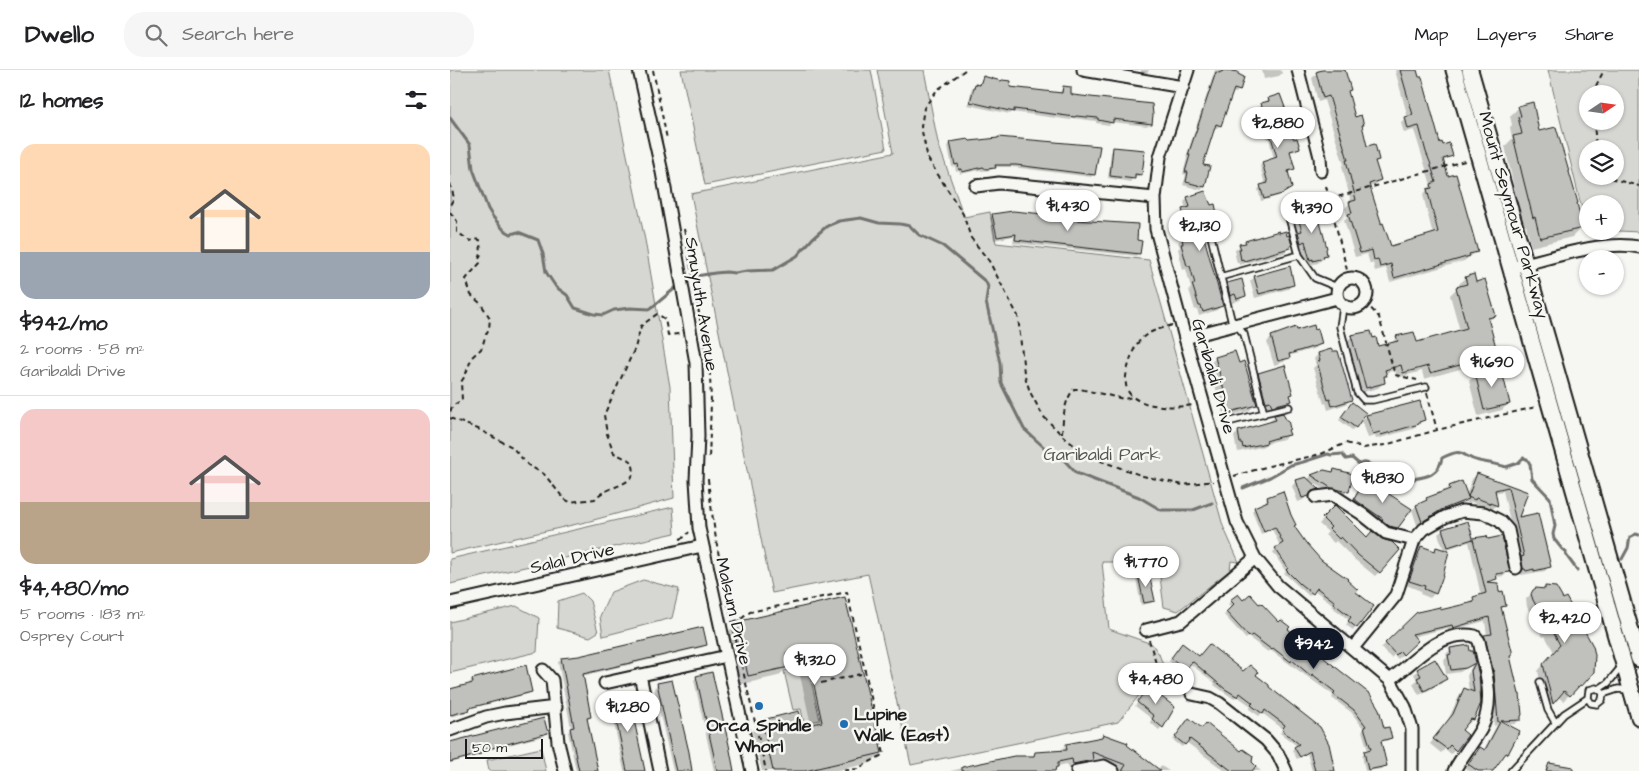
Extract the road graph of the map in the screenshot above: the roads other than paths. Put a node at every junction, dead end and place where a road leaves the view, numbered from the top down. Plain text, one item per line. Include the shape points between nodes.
1 (639, 70) edge
2 (1082, 70) edge
3 (1188, 70) edge
4 (1298, 70) edge
5 (1454, 70) edge
6 (1470, 70) edge
7 (1183, 87) junction
8 (1321, 171) dead end
9 (976, 186) dead end
10 (1155, 198) junction
11 (1286, 206) road end
12 (1208, 224) dead end
13 (1639, 247) edge
14 (1299, 255) junction
15 (1525, 264) junction
16 (1510, 268) junction
17 (1220, 277) junction
18 (1339, 297) junction
19 (1237, 326) junction
20 (1184, 338) junction
21 (1426, 388) road end
22 (1288, 407) dead end
23 (1264, 414) junction
24 (1232, 421) dead end
25 (1316, 497) dead end
26 (1414, 540) junction
27 (702, 546) junction
28 (1255, 558) junction
29 (1516, 568) dead end
30 (450, 603) edge
31 (1146, 630) road end
32 (1353, 648) junction
33 (727, 656) junction
34 (1638, 656) edge
35 (1624, 664) junction
36 (543, 670) dead end
37 (640, 676) junction
38 (1390, 680) junction
39 (1540, 682) dead end
40 (604, 683) dead end
41 (1633, 684) edge
42 (1601, 692) junction
43 (1192, 694) dead end
44 (1588, 698) junction
45 (556, 707) junction
46 (1639, 717) edge
47 (1556, 722) junction
48 (450, 730) edge
49 (565, 771) edge
50 (660, 771) edge
51 (752, 771) edge
52 (1077, 771) edge
53 (1113, 771) edge
54 (1286, 771) edge
55 (1412, 771) edge
56 (1454, 771) edge
57 (1511, 771) edge

1 - 27 street, Smuyuth Avenue via 682,249 698,390 696,480
2 - 7 street
3 - 7 street, Garibaldi Drive
4 - 8 street
5 - 16 main road, Mount Seymour Parkway
6 - 15 main road, Mount Seymour Parkway
7 - 10 street, Garibaldi Drive via 1160,157
9 - 10 street via 999,183
10 - 20 street, Garibaldi Drive via 1156,229
11 - 14 lane
12 - 17 lane
13 - 15 street via 1610,245
14 - 17 lane
14 - 18 lane via 1316,278
15 - 16 street
15 - 34 main road, Mount Seymour Parkway
16 - 35 main road, Mount Seymour Parkway
17 - 19 lane via 1230,319
18 - 18 street via 1342,281 1349,278 1356,278 1366,288 1365,302 1359,307 1351,309
18 - 19 street
18 - 21 lane via 1340,327 1357,392 1364,400
19 - 20 street
19 - 23 lane via 1244,334
20 - 28 street, Garibaldi Drive via 1237,522
22 - 23 lane
23 - 24 lane
25 - 26 street via 1333,495 1386,533
26 - 29 street via 1444,517 1462,511 1484,514 1500,521 1508,530
26 - 32 street via 1396,595
27 - 30 street, Salal Drive
27 - 33 street, Malsum Drive
28 - 31 street via 1181,621
28 - 32 street, Garibaldi Drive via 1278,586
32 - 38 street, Garibaldi Drive
33 - 37 street
33 - 51 street, Malsum Drive
35 - 41 main road, Mount Seymour Parkway
35 - 42 lane
36 - 45 street via 552,680
37 - 40 street
37 - 50 street
38 - 55 street, Garibaldi Drive via 1405,707 1412,730
38 - 56 street via 1429,647 1469,635 1479,641 1489,690 1488,709 1482,728
39 - 47 lane via 1548,710
41 - 42 lane
41 - 46 main road, Mount Seymour Parkway
42 - 44 lane via 1596,688 1590,690
42 - 44 lane via 1602,700 1597,704
43 - 54 street via 1219,703 1266,740
44 - 47 lane
45 - 48 street via 486,717
45 - 49 street via 558,742
47 - 57 lane
52 - 53 street via 1104,766

